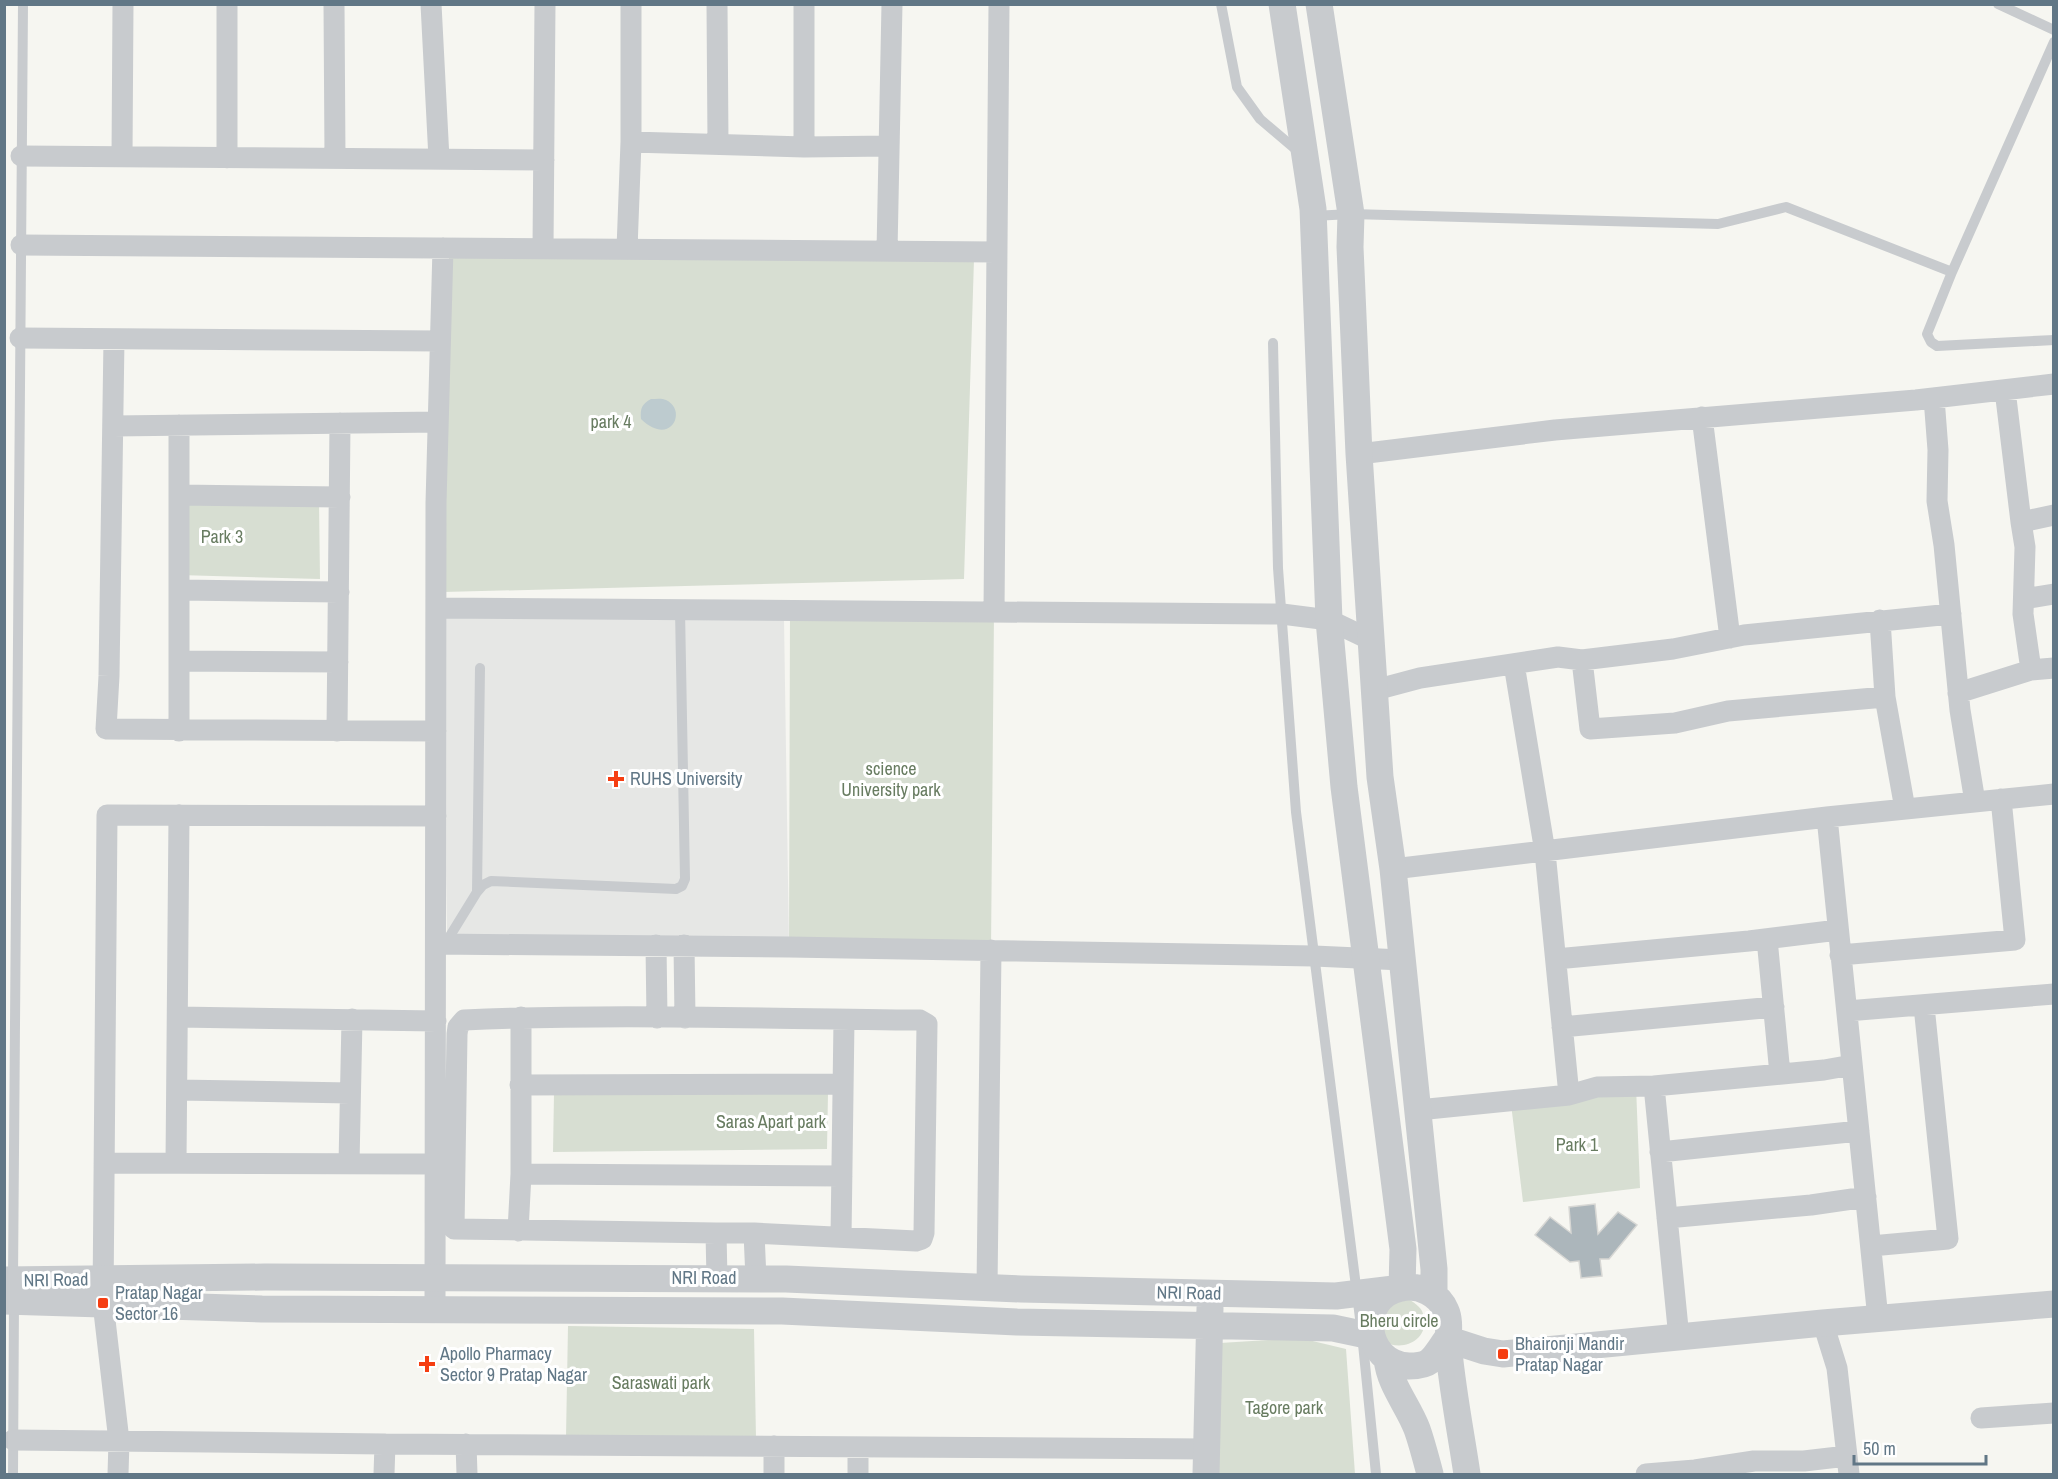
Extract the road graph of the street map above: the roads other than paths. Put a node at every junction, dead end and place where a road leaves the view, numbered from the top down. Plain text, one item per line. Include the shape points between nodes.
1 (23, 4) edge
2 (123, 4) edge
3 (227, 4) edge
4 (334, 4) edge
5 (431, 4) edge
6 (545, 4) edge
7 (631, 4) edge
8 (717, 4) edge
9 (804, 4) edge
10 (892, 4) edge
11 (999, 4) edge
12 (1221, 4) edge
13 (1282, 4) edge
14 (1319, 4) edge
15 (1998, 4) edge
16 (2054, 30) edge
17 (2054, 42) edge
18 (632, 142) junction
19 (718, 144) junction
20 (889, 146) junction
21 (804, 147) junction
22 (21, 156) junction
23 (122, 157) junction
24 (1305, 157) junction
25 (226, 158) junction
26 (335, 158) junction
27 (439, 159) junction
28 (544, 160) junction
29 (1351, 214) junction
30 (1313, 216) junction
31 (21, 245) junction
32 (443, 248) junction
33 (543, 248) junction
34 (627, 249) junction
35 (887, 251) junction
36 (997, 252) junction
37 (1952, 272) junction
38 (20, 338) junction
39 (114, 339) junction
40 (2054, 340) edge
41 (440, 341) junction
42 (1272, 343) dead end
43 (2054, 384) edge
44 (2005, 390) junction
45 (1934, 398) junction
46 (1702, 417) junction
47 (438, 422) junction
48 (340, 423) junction
49 (179, 425) junction
50 (112, 426) junction
51 (1359, 454) junction
52 (179, 495) junction
53 (340, 497) junction
54 (2054, 515) edge
55 (2021, 522) junction
56 (179, 590) junction
57 (339, 592) junction
58 (2054, 594) edge
59 (2024, 599) junction
60 (436, 608) junction
61 (680, 610) junction
62 (994, 612) junction
63 (1282, 614) junction
64 (1951, 614) junction
65 (1329, 620) junction
66 (1880, 620) junction
67 (1730, 638) junction
68 (1371, 640) junction
69 (1582, 660) junction
70 (179, 661) junction
71 (338, 662) junction
72 (1514, 664) junction
73 (480, 668) dead end
74 (2054, 668) edge
75 (2031, 670) junction
76 (1375, 690) junction
77 (1958, 693) junction
78 (1885, 697) junction
79 (179, 731) junction
80 (338, 731) junction
81 (436, 731) junction
82 (2054, 794) edge
83 (2001, 799) junction
84 (1976, 802) junction
85 (1905, 809) junction
86 (179, 815) junction
87 (436, 816) junction
88 (1827, 817) junction
89 (1545, 852) junction
90 (1393, 869) junction
91 (477, 892) junction
92 (1838, 930) junction
93 (1767, 939) junction
94 (440, 944) junction
95 (656, 945) junction
96 (684, 945) junction
97 (991, 950) junction
98 (1840, 954) junction
99 (1314, 956) junction
100 (1556, 959) junction
101 (1367, 960) junction
102 (1402, 960) junction
103 (2054, 994) edge
104 (1924, 1006) junction
105 (1774, 1007) junction
106 (1847, 1011) junction
107 (178, 1017) junction
108 (521, 1017) junction
109 (657, 1018) junction
110 (685, 1018) junction
111 (352, 1019) junction
112 (844, 1020) junction
113 (436, 1021) junction
114 (1562, 1027) junction
115 (1852, 1065) junction
116 (1780, 1074) junction
117 (843, 1083) junction
118 (520, 1085) junction
119 (1654, 1086) junction
120 (177, 1090) junction
121 (350, 1093) junction
122 (1569, 1095) junction
123 (1418, 1110) junction
124 (1859, 1131) junction
125 (1660, 1152) junction
126 (104, 1163) junction
127 (176, 1163) junction
128 (349, 1164) junction
129 (436, 1164) junction
130 (520, 1174) junction
131 (842, 1176) junction
132 (1866, 1197) junction
133 (1667, 1218) junction
134 (518, 1231) junction
135 (716, 1233) junction
136 (753, 1233) junction
137 (840, 1237) junction
138 (1871, 1246) junction
139 (435, 1278) junction
140 (756, 1278) junction
141 (717, 1279) junction
142 (987, 1288) junction
143 (1402, 1288) junction
144 (9, 1290) edge
145 (103, 1291) junction
146 (1210, 1293) junction
147 (1355, 1293) junction
148 (1434, 1295) junction
149 (2054, 1304) edge
150 (435, 1310) junction
151 (1878, 1319) junction
152 (1824, 1323) junction
153 (1209, 1326) junction
154 (1366, 1335) junction
155 (1679, 1338) junction
156 (1447, 1339) junction
157 (1503, 1354) junction
158 (1387, 1359) junction
159 (1452, 1379) junction
160 (2054, 1413) edge
161 (1981, 1418) dead end
162 (13, 1440) junction
163 (119, 1441) junction
164 (385, 1444) junction
165 (466, 1444) junction
166 (774, 1446) junction
167 (858, 1447) junction
168 (1206, 1462) edge
169 (1848, 1465) edge
170 (1720, 1470) edge
171 (13, 1474) edge
172 (118, 1474) edge
173 (384, 1474) edge
174 (467, 1474) edge
175 (774, 1474) edge
176 (858, 1474) edge
177 (1376, 1474) edge
178 (1430, 1474) edge
179 (1467, 1474) edge
180 (1646, 1474) edge

1 - 22 lane
2 - 23 street
3 - 25 street
4 - 26 street
5 - 27 street
6 - 28 street
7 - 18 street
8 - 19 street
9 - 21 street
10 - 20 street
11 - 36 street
12 - 24 lane via 1237,87 1260,119
13 - 24 street
14 - 29 street
15 - 16 lane
17 - 37 lane
18 - 19 street
18 - 34 street
19 - 21 street
20 - 21 street
20 - 35 street
22 - 23 street
22 - 31 lane
23 - 25 street
24 - 30 street
25 - 26 street
26 - 27 street
27 - 28 street
28 - 33 street
29 - 30 lane
29 - 37 lane via 1718,224 1786,207
29 - 51 street
30 - 65 street
31 - 32 street
31 - 38 lane
32 - 33 street
32 - 41 street
33 - 34 street
34 - 35 street
35 - 36 street
36 - 62 street
37 - 40 lane via 1928,334 1937,346
38 - 39 street
38 - 144 lane
39 - 41 street
39 - 50 street
41 - 47 street
42 - 63 lane
43 - 44 street
44 - 45 street
44 - 55 street
45 - 46 street
45 - 64 street via 1937,501
46 - 51 street
46 - 67 street
47 - 48 street
47 - 60 street
48 - 49 street
48 - 53 street
49 - 50 street
49 - 52 street
50 - 79 street via 106,729
51 - 68 street
52 - 53 street
52 - 56 street
53 - 57 street
54 - 55 street
55 - 59 street via 2025,547
56 - 57 street
56 - 70 street
57 - 71 street
58 - 59 street
59 - 75 street
60 - 61 street
60 - 81 street
61 - 62 street
61 - 91 lane via 682,886 676,889 491,881
62 - 63 street
63 - 65 street
63 - 99 lane via 1296,812
64 - 66 street
64 - 77 street
65 - 68 street
65 - 101 street via 1344,787
66 - 67 street
66 - 78 street
67 - 69 street
68 - 76 street
69 - 72 street via 1558,657
69 - 78 street via 1590,729 1675,723 1728,711
70 - 71 street
70 - 79 street
71 - 80 street
72 - 76 street via 1420,678
72 - 89 street
73 - 91 lane
74 - 75 street
75 - 77 street
76 - 90 street via 1380,777
77 - 84 street
78 - 85 street
79 - 80 street
80 - 81 street
81 - 87 street
82 - 83 street
83 - 84 street
83 - 98 street via 2015,940
84 - 85 street
85 - 88 street
86 - 87 street
86 - 107 street
86 - 126 street via 107,815
87 - 94 street
88 - 89 street
88 - 92 street
89 - 90 street
89 - 100 street
90 - 102 street
91 - 94 lane
92 - 93 street
92 - 98 street
93 - 100 street
93 - 105 street
94 - 95 street
94 - 113 street
95 - 96 street
95 - 109 street
96 - 97 street
96 - 110 street
97 - 99 street
97 - 142 street
98 - 106 street
99 - 101 street
99 - 147 lane
100 - 114 street
101 - 102 street
101 - 143 street via 1403,1249
102 - 123 street
103 - 104 street
104 - 106 street
104 - 138 street via 1948,1239
105 - 114 street
105 - 116 street
106 - 115 street
107 - 111 street
107 - 120 street
108 - 109 street
108 - 118 street
108 - 134 street via 464,1020 458,1027 454,1229
109 - 110 street
110 - 112 street
111 - 113 street
111 - 121 street
112 - 117 street
112 - 137 street via 920,1020 927,1024 924,1209 922,1239 916,1241
113 - 129 street
114 - 122 street
115 - 116 street
115 - 124 street
116 - 119 street
117 - 118 street
117 - 131 street
118 - 130 street
119 - 122 street via 1596,1087
119 - 125 street
120 - 121 street
120 - 127 street
121 - 128 street
122 - 123 street
123 - 148 street
124 - 125 street
124 - 132 street
125 - 133 street
126 - 127 street
126 - 145 street
127 - 128 street
128 - 129 street
129 - 139 street
130 - 131 street
130 - 134 street
131 - 137 street
132 - 133 street
132 - 138 street
133 - 155 street
134 - 135 street
135 - 136 street
135 - 141 street
136 - 137 street
136 - 140 street
138 - 151 street
139 - 141 street, NRI Road
139 - 145 street, NRI Road
139 - 150 street
140 - 141 street, NRI Road
140 - 142 street, NRI Road
142 - 146 street, NRI Road
143 - 147 street, NRI Road
143 - 148 street
143 - 154 street via 1387,1294 1376,1305
144 - 145 street, NRI Road
144 - 162 lane
145 - 150 street, NRI Road via 262,1310
145 - 163 street
146 - 147 street, NRI Road
146 - 153 street
147 - 154 lane
148 - 156 street via 1448,1314
149 - 151 street
150 - 153 street, NRI Road via 782,1311
151 - 152 street
152 - 155 street
152 - 169 street via 1837,1368
153 - 154 street, NRI Road via 1333,1328
153 - 168 street
154 - 158 street
154 - 177 lane
155 - 157 street
156 - 157 street
156 - 158 street via 1429,1362 1400,1366
156 - 159 street
157 - 159 street via 1462,1364
158 - 178 street via 1388,1371 1417,1427
159 - 179 street
160 - 161 street
162 - 163 street
162 - 171 lane
163 - 164 street
163 - 172 street
164 - 165 street
164 - 173 street
165 - 166 street
165 - 174 street
166 - 167 street
166 - 175 street
167 - 168 street
167 - 176 street
169 - 170 street via 1754,1461
170 - 180 street

